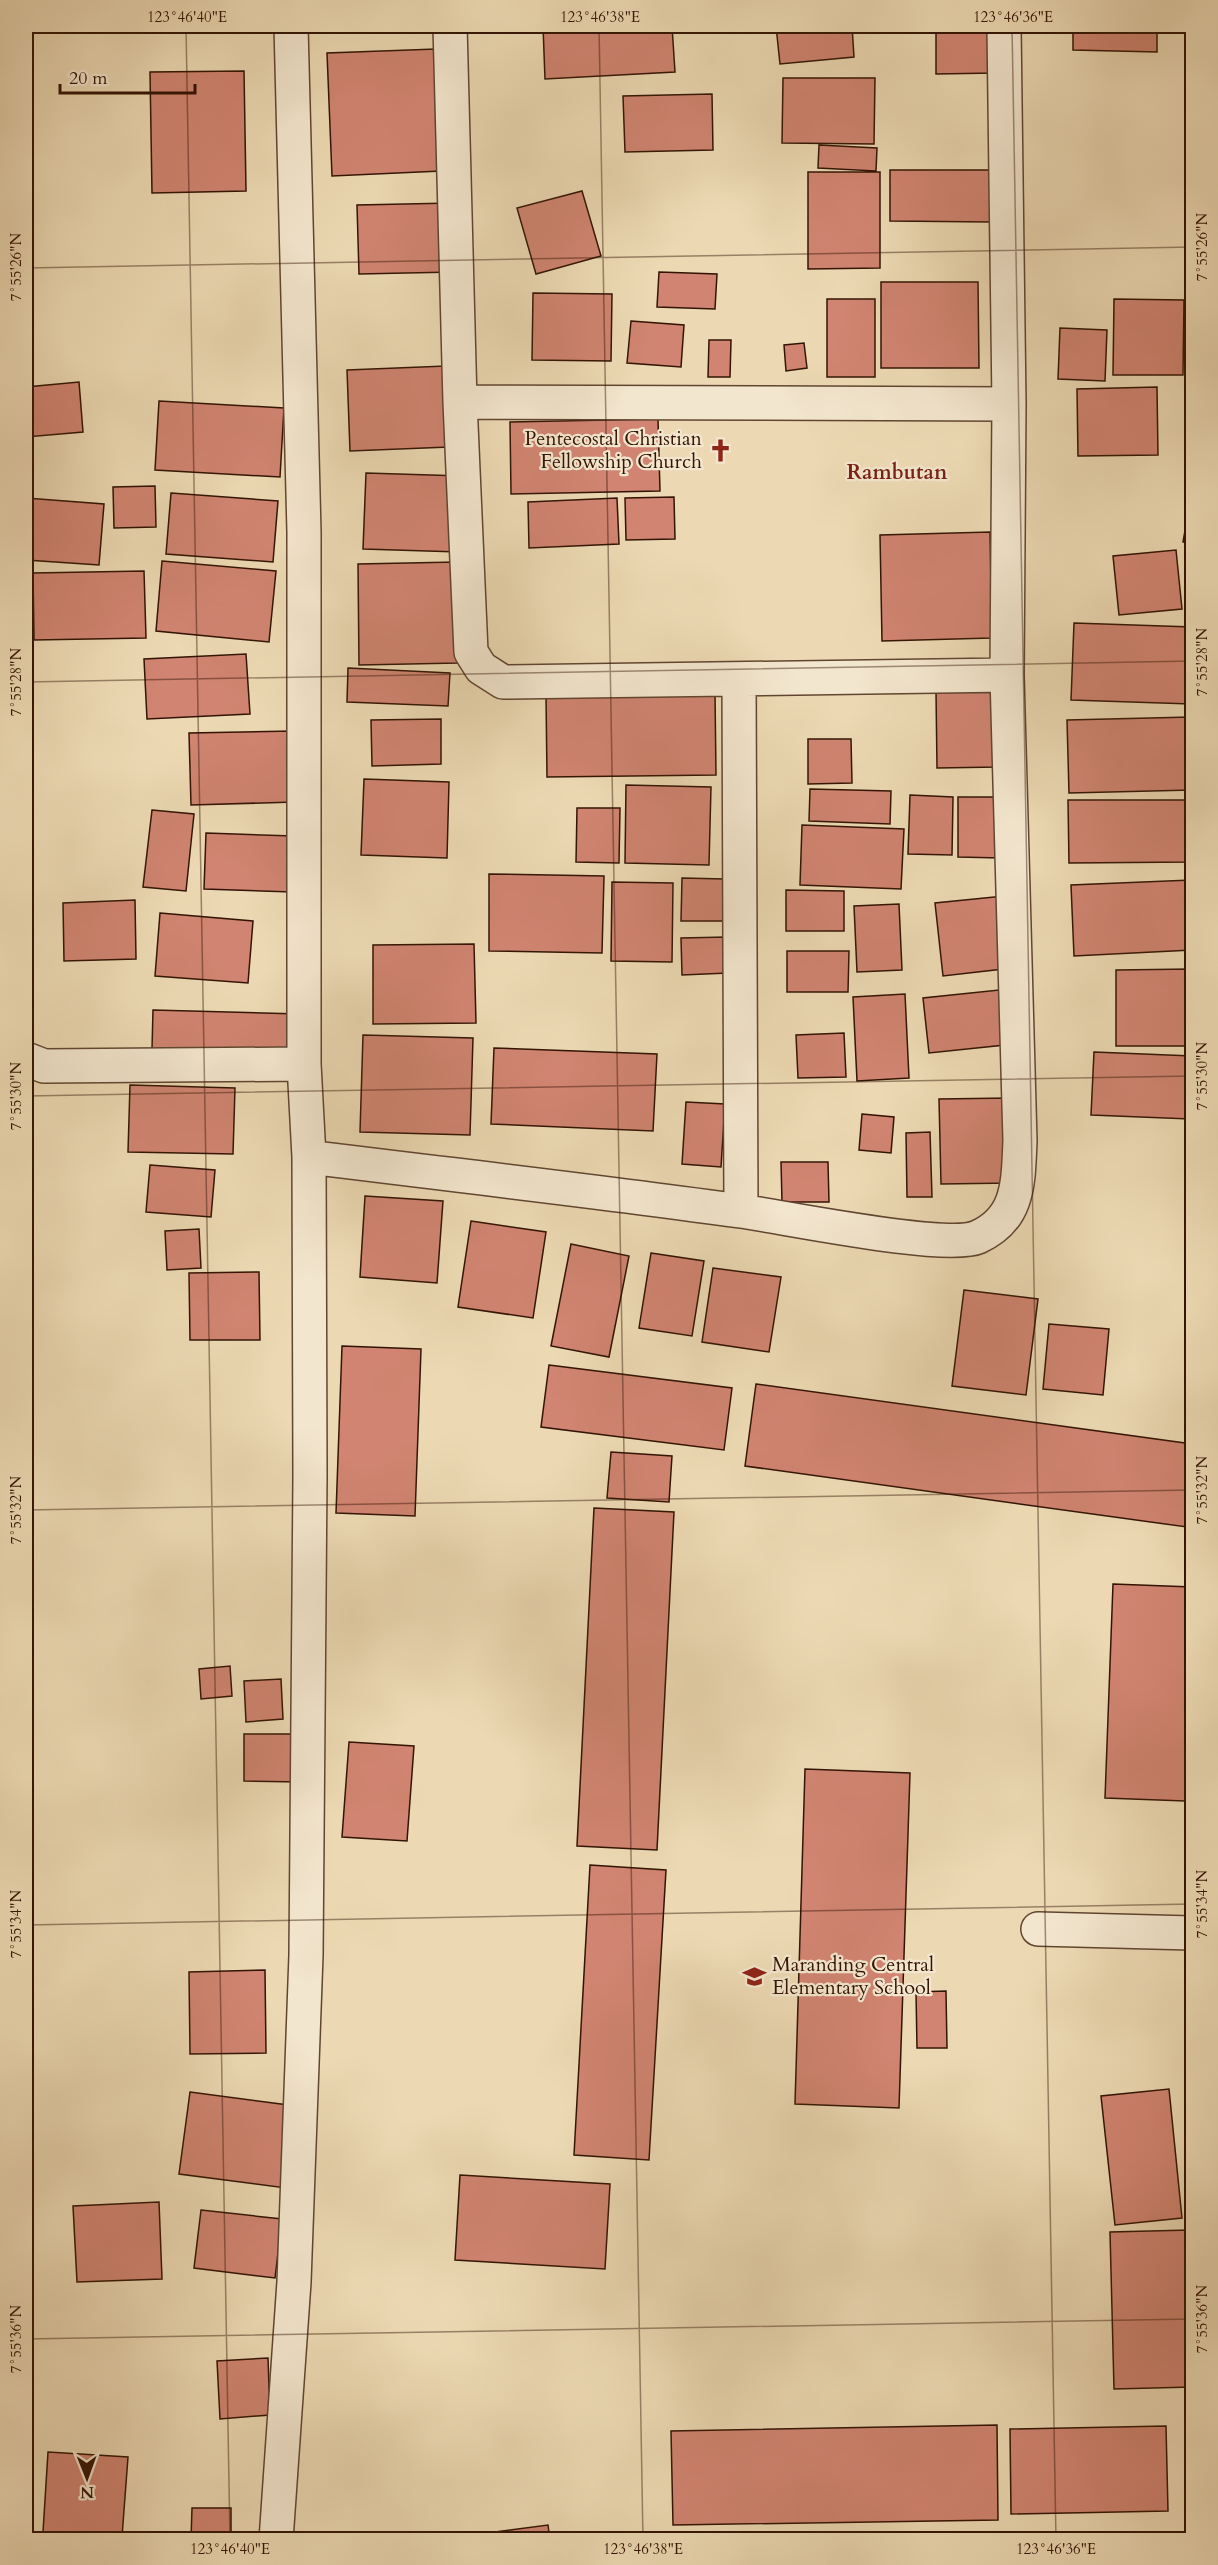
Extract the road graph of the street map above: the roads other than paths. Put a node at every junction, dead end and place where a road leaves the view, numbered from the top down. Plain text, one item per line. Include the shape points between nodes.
1 (291, 26) edge
2 (450, 26) edge
3 (1004, 26) edge
4 (460, 402) junction
5 (1009, 404) junction
6 (1007, 675) junction
7 (739, 679) junction
8 (26, 1059) edge
9 (304, 1064) junction
10 (309, 1157) junction
11 (741, 1211) junction
12 (1038, 1929) dead end
13 (1192, 1933) edge
14 (276, 2540) edge

1 - 9 street via 304,532
2 - 4 street
3 - 5 street
4 - 5 street
4 - 7 street via 471,652 481,668 503,682
5 - 6 street
6 - 7 street
6 - 11 street via 1020,1141 1018,1185 1003,1221 976,1238 932,1241
7 - 11 street
8 - 9 street via 44,1066
9 - 10 street
10 - 11 street
10 - 14 street via 306,1955 294,2282
12 - 13 street

